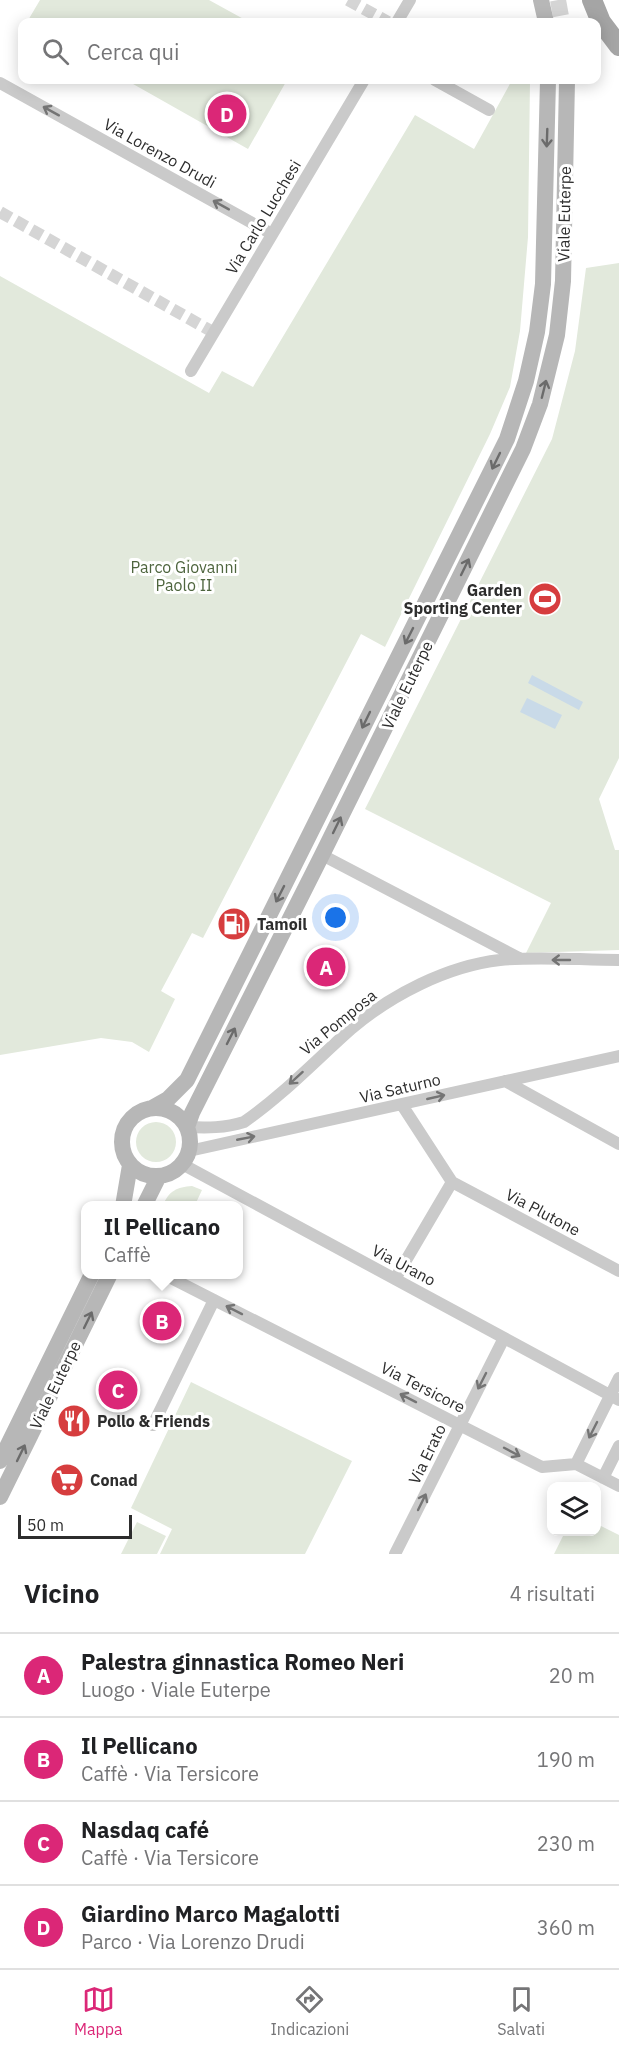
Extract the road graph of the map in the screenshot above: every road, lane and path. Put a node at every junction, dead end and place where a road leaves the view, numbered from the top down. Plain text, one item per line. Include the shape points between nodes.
1 (410, 0) edge
2 (541, 0) edge
3 (592, 0) edge
4 (399, 18) edge
5 (545, 18) edge
6 (599, 18) edge
7 (601, 22) edge
8 (619, 46) edge
9 (0, 83) edge
10 (362, 84) edge
11 (442, 84) edge
12 (548, 84) edge
13 (567, 84) edge
14 (489, 110) dead end
15 (272, 234) junction
16 (191, 371) dead end
17 (322, 855) junction
18 (522, 960) junction
19 (619, 960) edge
20 (619, 1056) edge
21 (505, 1082) junction
22 (402, 1105) junction
23 (152, 1108) junction
24 (187, 1127) junction
25 (619, 1144) edge
26 (185, 1157) junction
27 (130, 1165) junction
28 (159, 1176) junction
29 (452, 1182) junction
30 (124, 1201) edge
31 (146, 1201) edge
32 (619, 1271) edge
33 (90, 1279) edge
34 (108, 1279) edge
35 (172, 1279) edge
36 (395, 1279) junction
37 (214, 1300) junction
38 (504, 1338) junction
39 (619, 1378) edge
40 (615, 1398) edge
41 (460, 1424) junction
42 (153, 1425) dead end
43 (619, 1446) edge
44 (0, 1461) edge
45 (576, 1464) junction
46 (603, 1478) junction
47 (619, 1486) edge
48 (0, 1497) edge
49 (396, 1554) edge

1 - 4 street
2 - 5 main road
3 - 6 main road
7 - 8 main road
15 -> 9 street, Via Lorenzo Drudi
10 - 15 street, Via Carlo Lucchesi
11 - 14 street
12 -> 23 main road, Viale Euterpe via 540,313 526,381 507,439 188,1080 168,1100
17 -> 13 main road, Viale Euterpe via 523,449 540,404 557,335 562,281
15 - 16 street, Via Carlo Lucchesi
17 - 18 street, Via Pomposa
24 -> 17 main road, Viale Euterpe
19 -> 18 street, Via Pomposa
18 -> 24 street, Via Pomposa via 498,960 435,978 386,1004 354,1027 244,1122 230,1127
20 - 21 street, Via Saturno
22 -> 21 street, Via Saturno
21 - 25 street
26 -> 22 street, Via Saturno
22 - 29 street, Via Plutone
23 - 24 main road via 169,1110
23 - 27 main road via 136,1114 125,1127 122,1144
24 - 26 main road via 190,1137
26 - 28 main road via 169,1174
26 - 36 street, Via Urano
27 - 28 main road
27 - 30 main road
28 - 31 main road
29 - 32 street, Via Plutone
29 - 36 street
33 - 44 main road, Viale Euterpe
48 -> 34 main road, Viale Euterpe
35 - 37 street, Via Tersicore
36 - 38 street, Via Urano
41 -> 37 street, Via Tersicore
37 - 42 street
38 - 40 street, Via Urano
38 -> 41 street, Via Erato
39 - 40 street
40 -> 45 street
41 -> 45 street, Via Tersicore via 542,1467
49 -> 41 street, Via Erato
43 - 46 street
45 - 46 street
46 - 47 street

